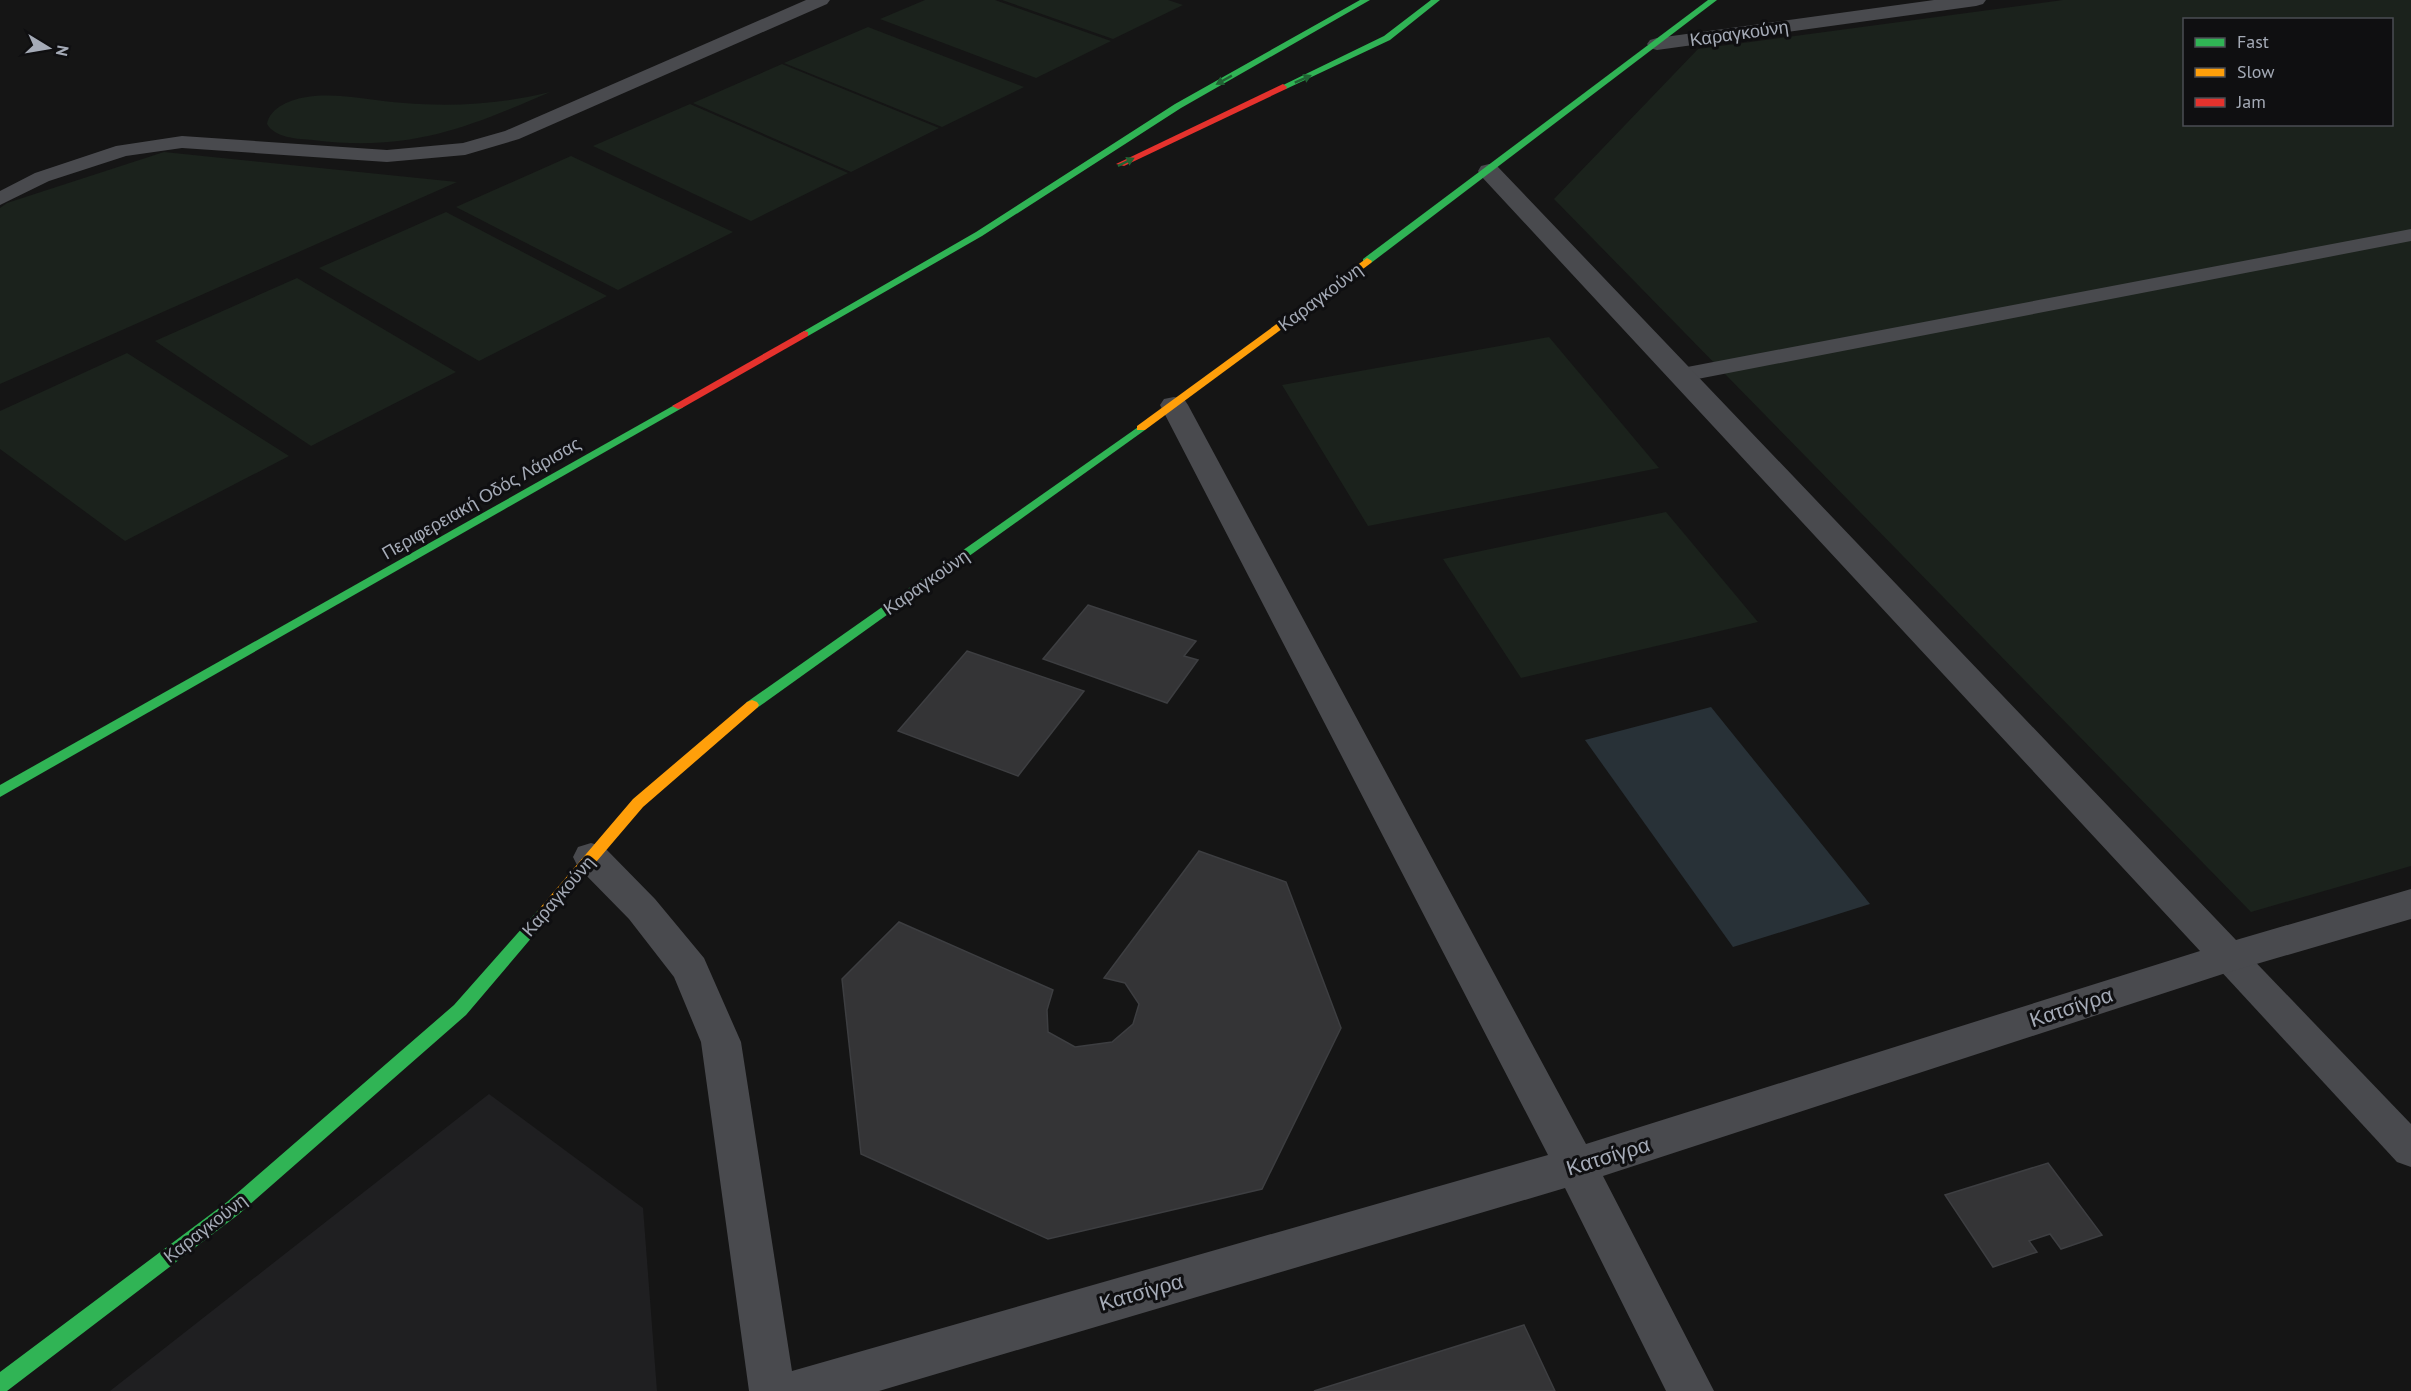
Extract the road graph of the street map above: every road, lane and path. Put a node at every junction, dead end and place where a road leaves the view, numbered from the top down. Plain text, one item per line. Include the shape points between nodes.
1 (821, 0) edge
2 (1366, 0) edge
3 (1436, 0) edge
4 (1713, 0) edge
5 (1976, 0) edge
6 (1657, 44) junction
7 (1489, 171) junction
8 (1105, 172) dead end
9 (1084, 183) dead end
10 (0, 199) edge
11 (980, 234) junction
12 (2411, 235) edge
13 (1682, 375) junction
14 (1174, 405) junction
15 (0, 792) edge
16 (591, 857) junction
17 (2411, 904) edge
18 (2229, 957) junction
19 (2411, 1150) edge
20 (1576, 1166) junction
21 (0, 1384) edge
22 (772, 1391) edge
23 (800, 1391) edge
24 (1691, 1391) edge

1 - 10 lane via 512,135 465,148 387,156 182,142 123,150 42,177
2 -> 11 main road via 1178,106
8 -> 3 main road via 1387,38
4 - 6 main road
5 - 6 street, Καραγκούνη
6 - 7 main road, Καραγκούνη
7 - 13 street
7 - 14 main road, Καραγκούνη
9 - 11 main road
11 - 15 main road, Περιφερειακή Οδός Λάρισας
12 - 13 lane
13 - 18 street
14 - 16 main road, Καραγκούνη via 740,714 638,803
14 - 20 street
16 - 21 main road, Καραγκούνη via 460,1010 233,1208
16 - 22 street via 642,909 690,969 721,1042
17 - 18 street, Κατσίγρα
18 - 19 lane
18 - 20 street, Κατσίγρα
20 - 23 street, Κατσίγρα
20 - 24 street

